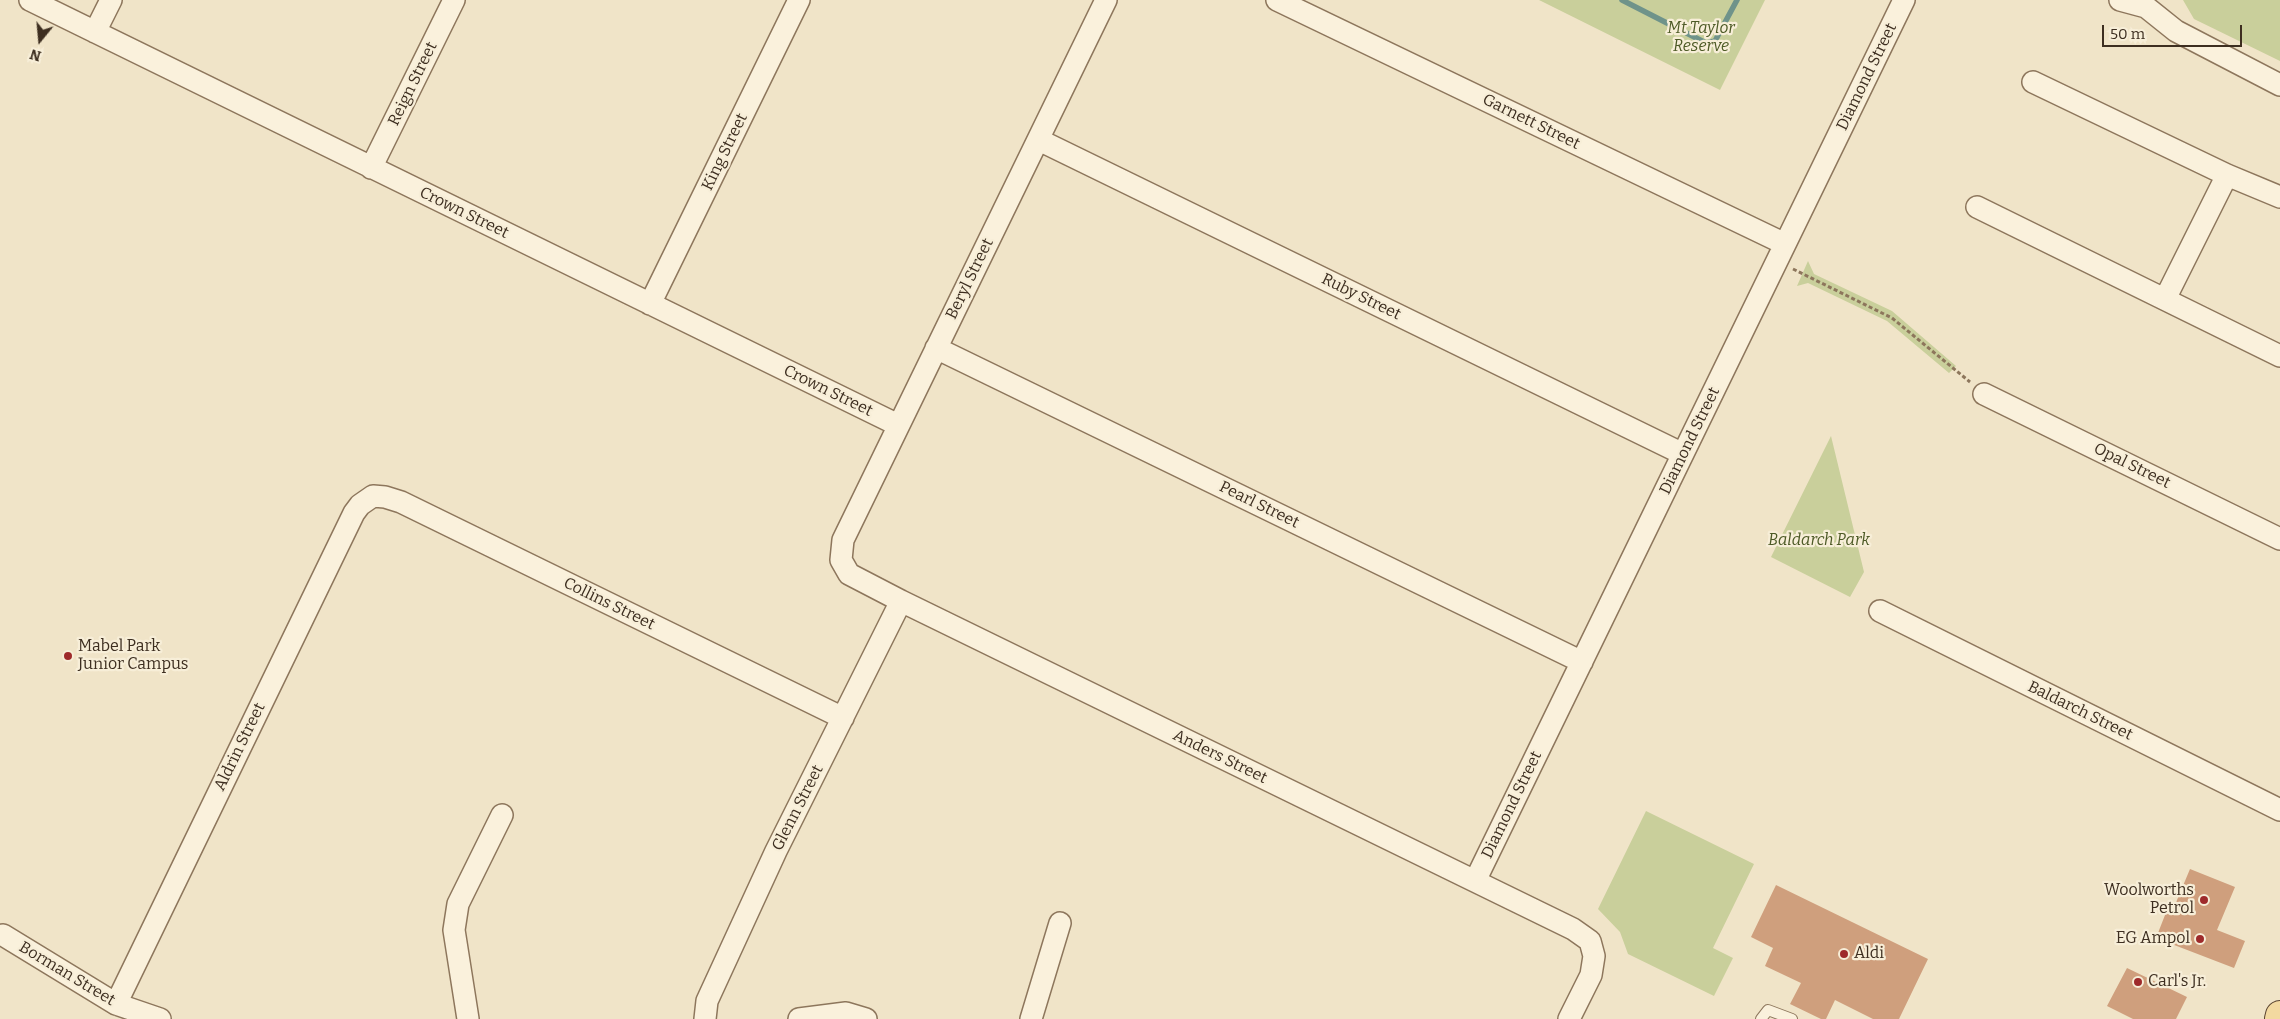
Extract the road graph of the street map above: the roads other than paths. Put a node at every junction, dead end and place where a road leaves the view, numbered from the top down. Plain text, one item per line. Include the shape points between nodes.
1 (30, 0) edge
2 (111, 0) edge
3 (454, 0) edge
4 (799, 0) edge
5 (1106, 0) edge
6 (1278, 0) edge
7 (1904, 0) edge
8 (2120, 0) edge
9 (2148, 3) edge
10 (95, 32) junction
11 (2033, 82) dead end
12 (2280, 85) edge
13 (1039, 140) junction
14 (371, 168) junction
15 (2227, 175) junction
16 (2280, 197) edge
17 (1977, 207) dead end
18 (1781, 253) junction
19 (2165, 300) junction
20 (650, 304) junction
21 (936, 348) junction
22 (2280, 356) edge
23 (1984, 394) road end
24 (898, 425) junction
25 (1683, 454) junction
26 (373, 496) joint
27 (2280, 539) edge
28 (841, 560) joint
29 (901, 601) junction
30 (1880, 611) dead end
31 (1582, 662) junction
32 (843, 718) junction
33 (2280, 810) edge
34 (502, 815) dead end
35 (1475, 882) junction
36 (1060, 923) dead end
37 (1, 935) edge
38 (116, 1004) junction
39 (2280, 1015) edge
40 (160, 1019) edge
41 (468, 1019) edge
42 (705, 1019) edge
43 (799, 1019) edge
44 (866, 1019) edge
45 (1031, 1019) edge
46 (1569, 1019) edge
47 (1760, 1019) edge
48 (1792, 1019) edge
49 (2278, 1019) edge

1 - 10 street, Crown Street
2 - 10 street
3 - 14 street, Reign Street
4 - 20 street, King Street
5 - 13 street, Beryl Street
6 - 18 street, Garnett Street
7 - 18 street, Diamond Street
8 - 9 street
9 - 12 street via 2176,31
10 - 14 street, Crown Street
11 - 15 street
13 - 21 street, Beryl Street
13 - 25 street, Ruby Street
14 - 20 street, Crown Street
15 - 16 street
15 - 19 street
17 - 19 street
18 - 25 street, Diamond Street
19 - 22 street
20 - 24 street, Crown Street
21 - 24 street, Beryl Street
21 - 31 street, Pearl Street
23 - 27 street, Opal Street
24 - 28 street, Beryl Street via 843,540
25 - 31 street, Diamond Street
26 - 32 street, Collins Street via 400,502
26 - 38 street, Aldrin Street via 354,513
28 - 29 street, Anders Street via 849,574
29 - 32 street, Glenn Street
29 - 35 street, Anders Street
30 - 33 street, Baldarch Street
31 - 35 street, Diamond Street
32 - 42 street, Glenn Street via 776,851 707,1001
34 - 41 street via 458,904 454,930
35 - 46 street, Anders Street via 1590,941 1594,956 1591,975
36 - 45 street
37 - 38 street, Borman Street
38 - 40 street, Borman Street
39 - 49 main road
43 - 44 street via 846,1013
47 - 48 lane via 1768,1010

